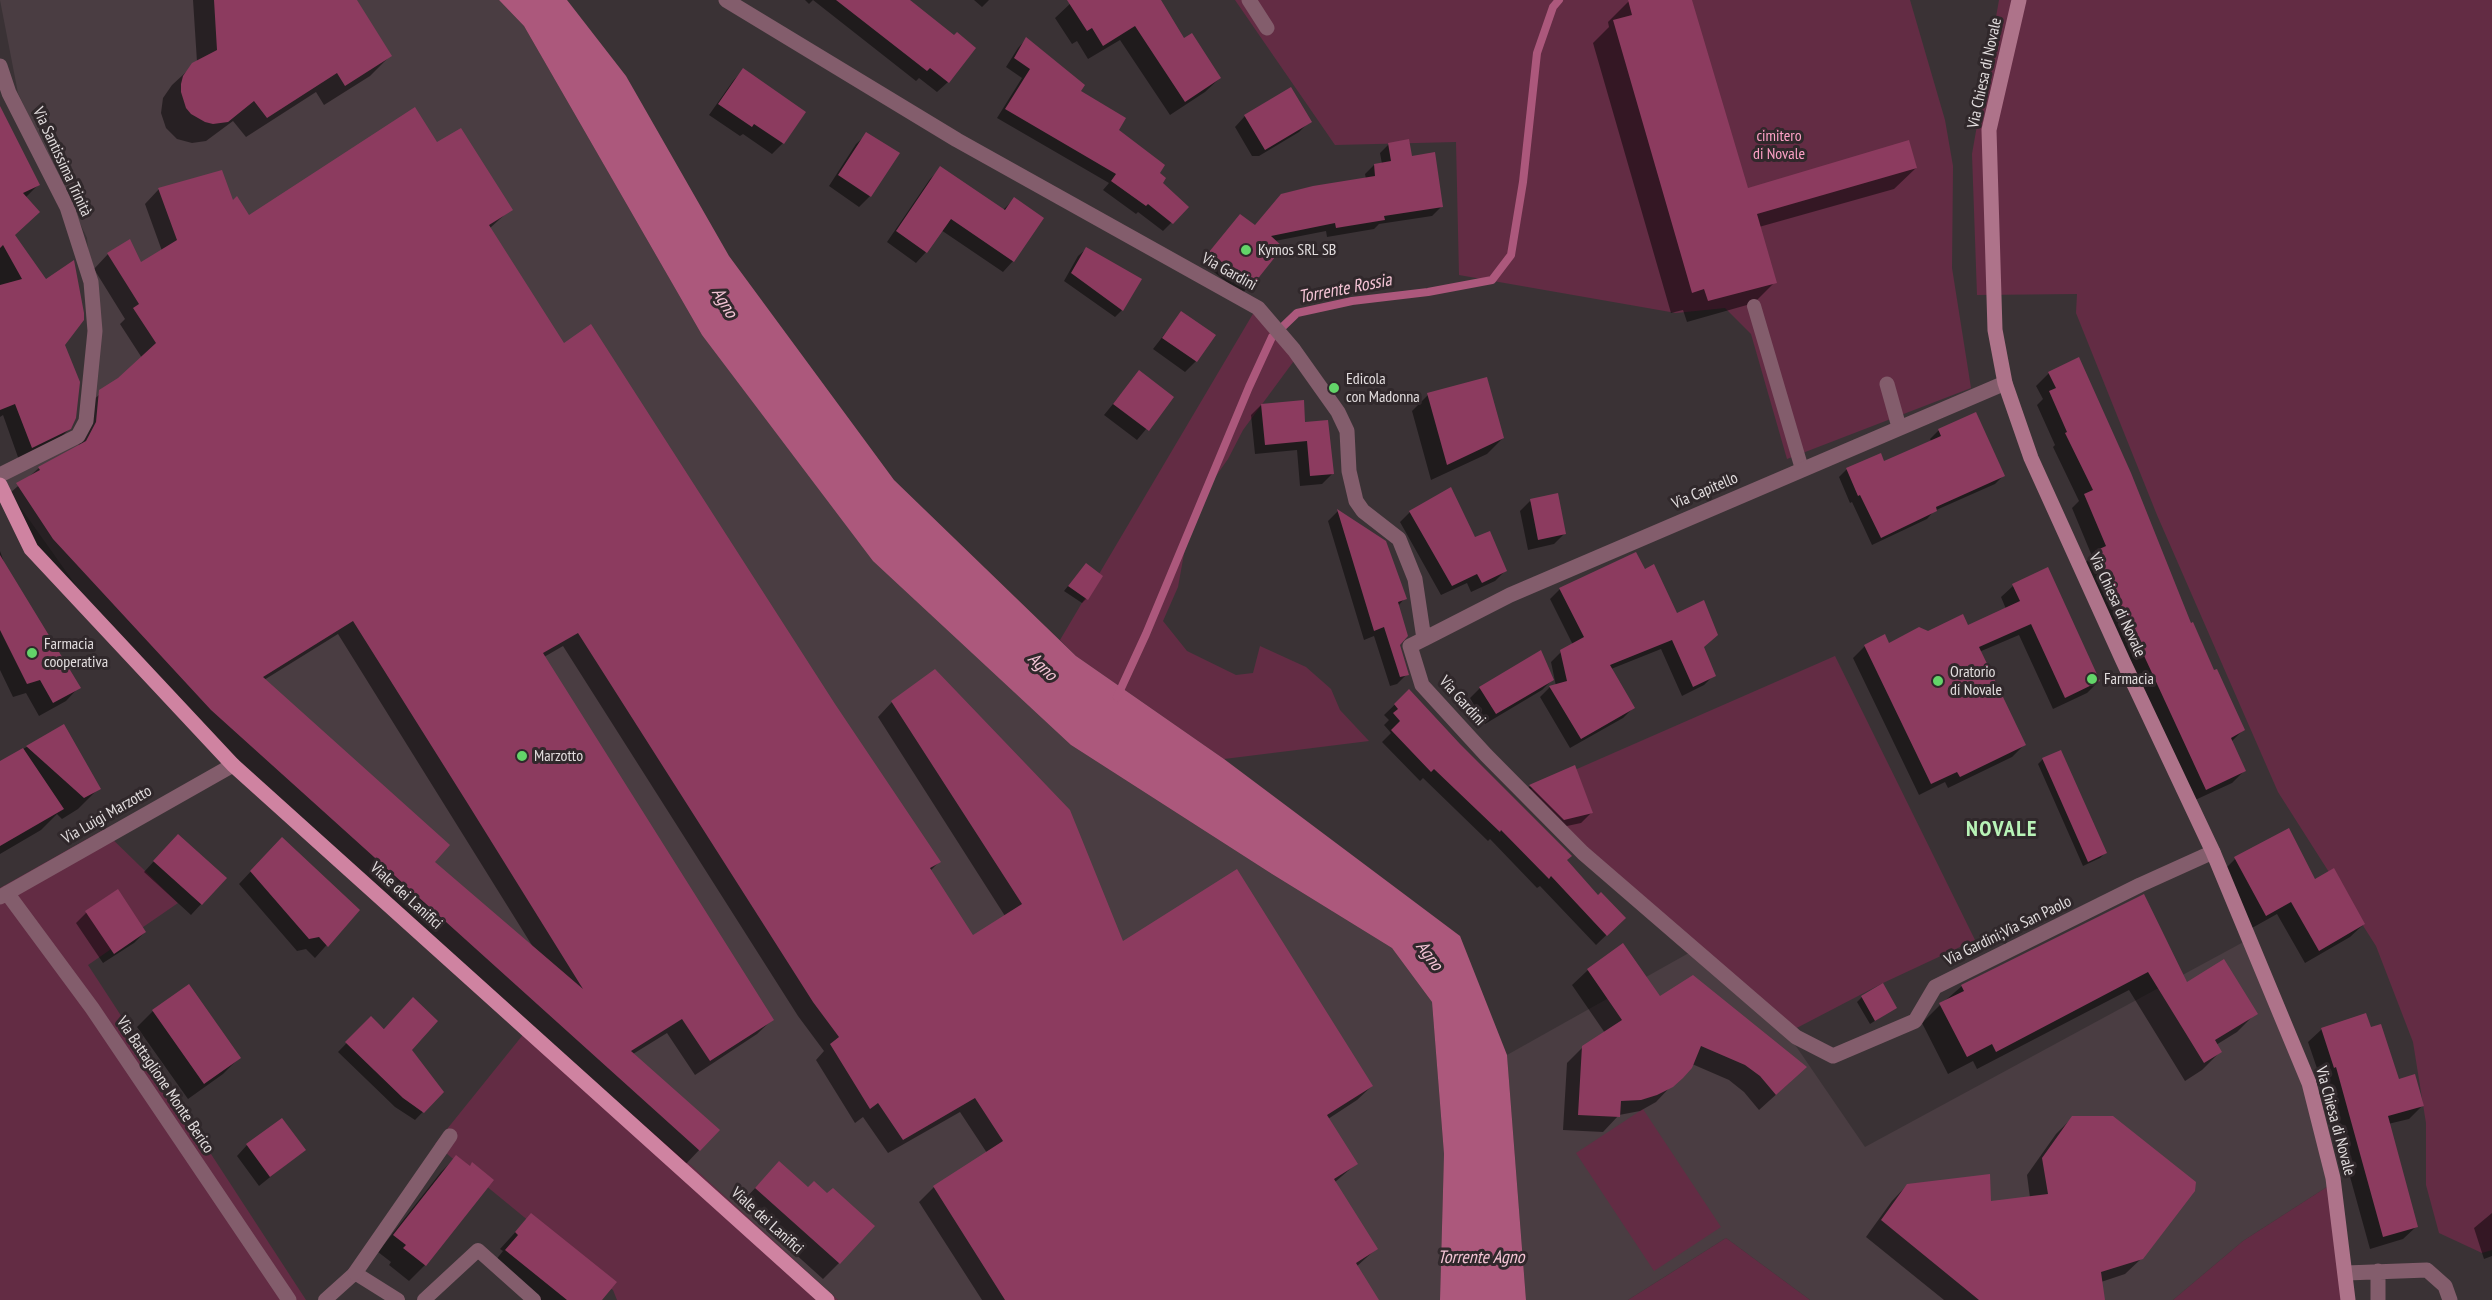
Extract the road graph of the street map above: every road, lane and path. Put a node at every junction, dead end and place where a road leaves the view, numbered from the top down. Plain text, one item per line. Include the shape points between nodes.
1 (726, 0) edge
2 (1249, 0) edge
3 (2019, 0) edge
4 (1268, 28) dead end
5 (0, 66) edge
6 (1754, 306) dead end
7 (2005, 383) junction
8 (1887, 384) dead end
9 (1899, 427) junction
10 (1802, 469) junction
11 (0, 475) edge
12 (0, 485) edge
13 (1424, 639) junction
14 (233, 765) junction
15 (2212, 852) junction
16 (4, 895) edge
17 (1833, 1056) joint
18 (450, 1136) dead end
19 (2378, 1271) junction
20 (355, 1273) junction
21 (2346, 1273) junction
22 (289, 1300) edge
23 (326, 1300) edge
24 (398, 1300) edge
25 (424, 1300) edge
26 (534, 1300) edge
27 (827, 1300) edge
28 (2348, 1300) edge
29 (2378, 1300) edge
30 (2450, 1300) edge

1 - 13 street, Via Gardini via 957,140 1258,308 1338,412 1347,431 1349,471 1356,501 1400,539 1415,579
2 - 4 street
3 - 7 main road, Via Chiesa di Novale via 1989,130 1995,330
5 - 11 street, Via Santissima Trinità via 9,93 67,207 91,282 95,331 86,421 78,436
6 - 10 lane
7 - 9 street, Via Capitello
7 - 15 main road, Via Chiesa di Novale via 2031,458
8 - 9 street
9 - 10 street, Via Capitello
10 - 13 street, Via Capitello via 1510,595
12 - 14 main road, Viale dei Lanifici via 31,549
13 - 17 street, Via Gardini via 1410,646 1422,685 1583,854 1796,1037
14 - 16 street, Via Luigi Marzotto
14 - 27 main road, Viale dei Lanifici
15 - 17 street, Via Gardini;Via San Paolo via 1935,987 1915,1021
15 - 21 main road, Via Chiesa di Novale via 2309,1083 2333,1178
16 - 22 street, Via Battaglione Monte Berico via 92,1008
18 - 20 street
19 - 21 street
19 - 29 street
19 - 30 street via 2427,1270 2445,1286
20 - 23 lane
20 - 24 lane
21 - 28 main road, Via Chiesa di Novale
25 - 26 lane via 478,1250

